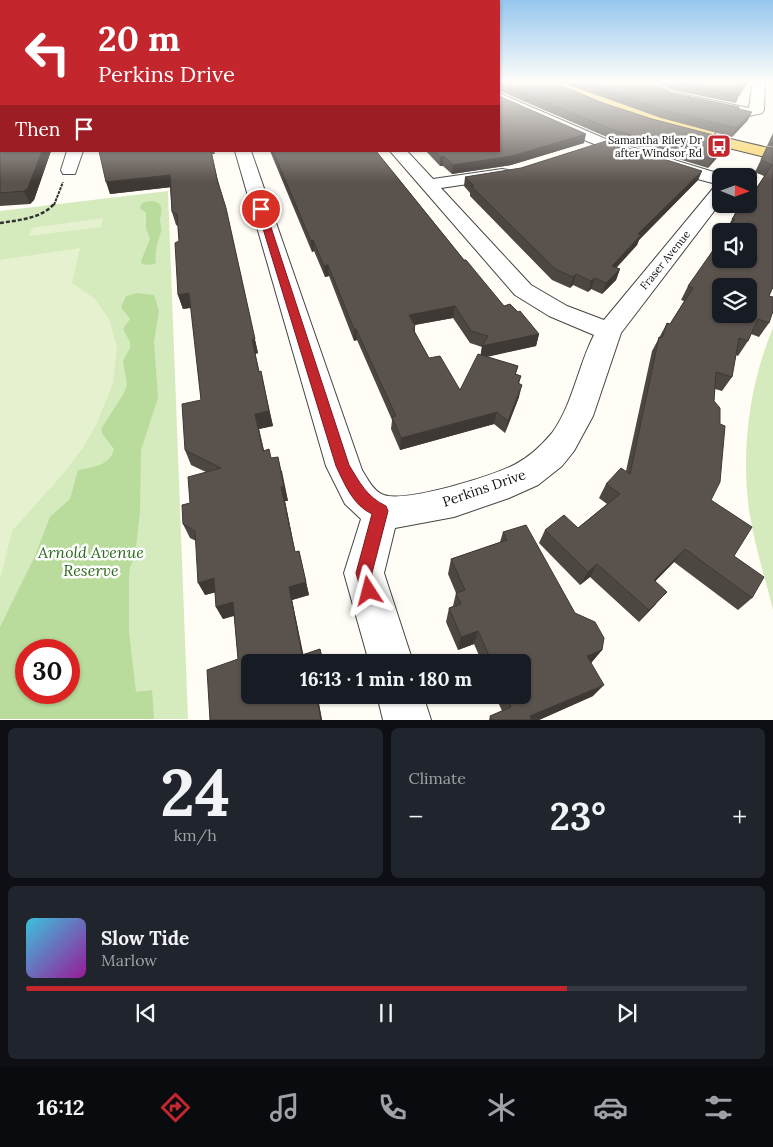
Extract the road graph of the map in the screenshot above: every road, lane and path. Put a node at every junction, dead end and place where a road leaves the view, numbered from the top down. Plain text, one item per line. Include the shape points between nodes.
1 (536, 115) edge
2 (627, 115) edge
3 (647, 115) edge
4 (604, 142) junction
5 (773, 147) edge
6 (579, 151) edge
7 (75, 152) edge
8 (243, 152) edge
9 (399, 152) edge
10 (773, 154) edge
11 (519, 170) edge
12 (766, 171) edge
13 (758, 172) edge
14 (66, 175) joint
15 (712, 176) edge
16 (428, 185) junction
17 (712, 201) edge
18 (0, 223) edge
19 (610, 331) junction
20 (381, 511) junction
21 (388, 654) edge
22 (403, 704) edge
23 (408, 720) edge

1 - 4 street
2 - 10 main road
3 - 5 main road
4 - 6 street
4 - 15 street
7 - 14 street
8 - 20 street via 343,466 359,496 369,506
9 - 16 street
11 - 16 street
12 - 13 path
14 - 18 path via 51,207 32,216
16 - 19 street via 523,290 558,311
17 - 19 street, Fraser Avenue
19 - 20 street, Perkins Drive via 598,351 578,415 564,441 547,460 526,475 492,488 418,510
20 - 21 street via 364,573
22 - 23 street

